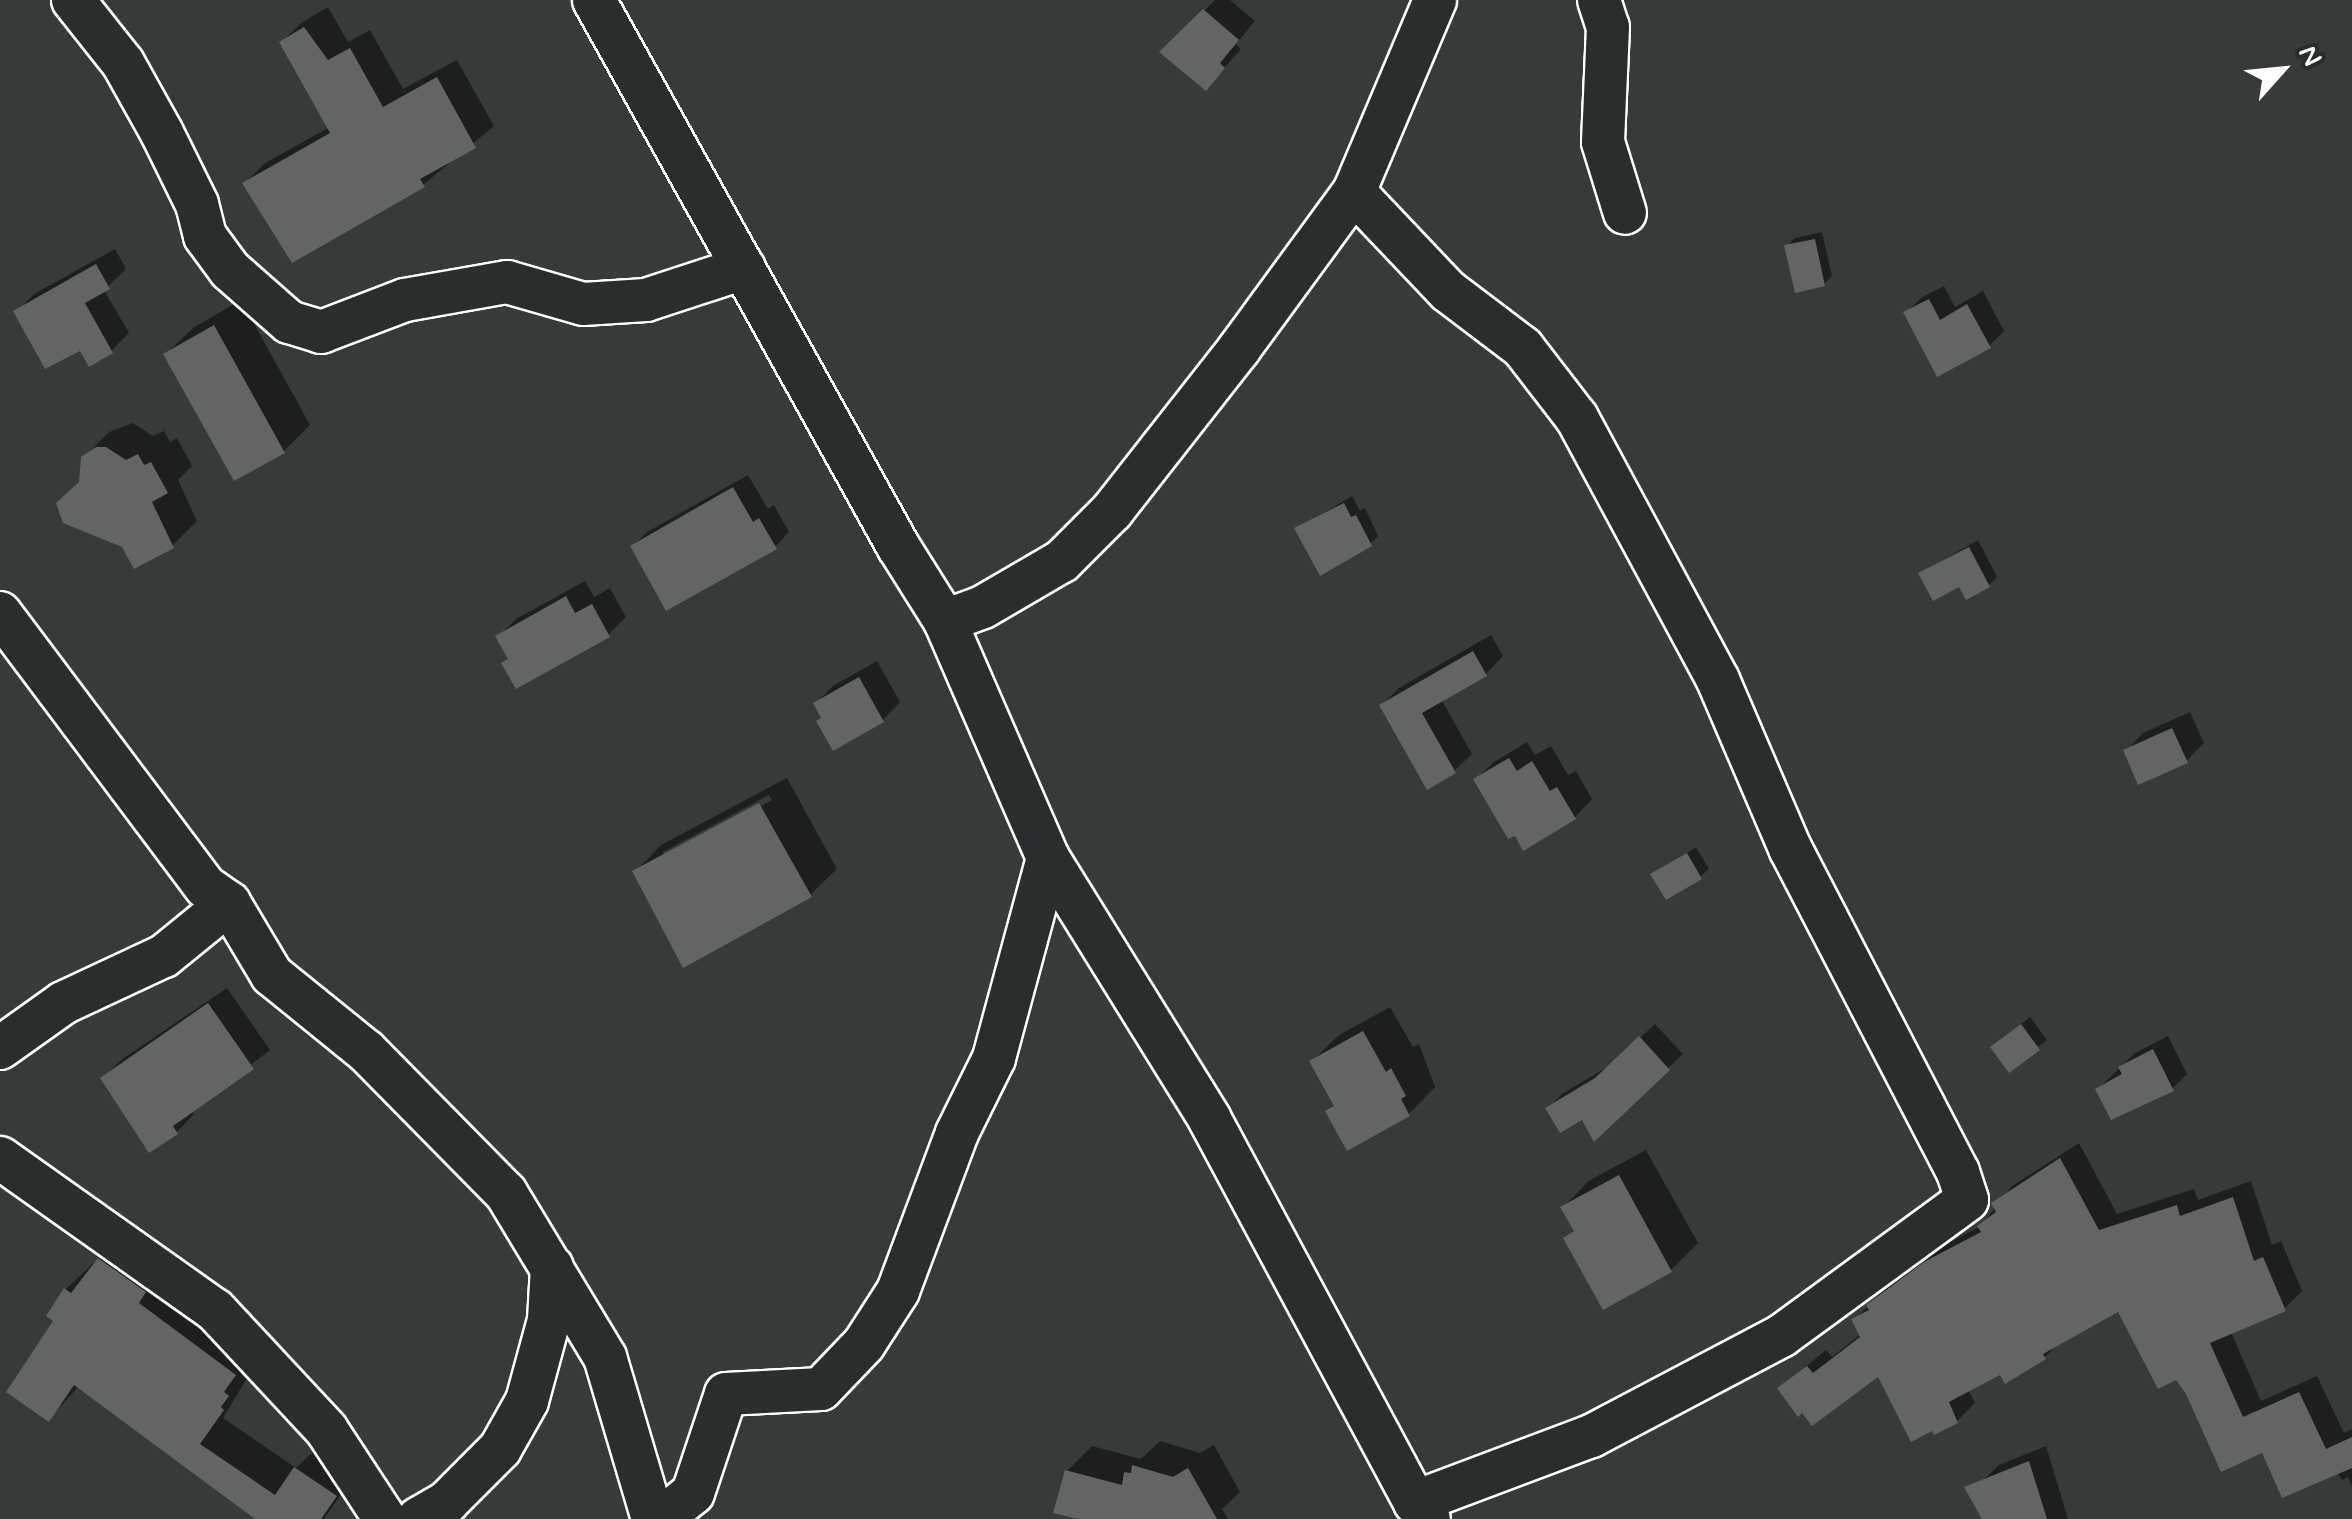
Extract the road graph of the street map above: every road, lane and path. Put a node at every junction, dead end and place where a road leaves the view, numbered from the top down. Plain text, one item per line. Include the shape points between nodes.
1 (73, 0) edge
2 (594, 0) edge
3 (1435, 0) edge
4 (1598, 0) edge
5 (1354, 192) junction
6 (1625, 213) dead end
7 (744, 268) junction
8 (0, 613) edge
9 (945, 620) junction
10 (1048, 858) junction
11 (228, 903) junction
12 (0, 1048) edge
13 (0, 1158) edge
14 (552, 1267) junction
15 (1422, 1510) edge
16 (384, 1519) edge
17 (418, 1519) edge
18 (657, 1519) edge

1 - 7 street via 123,63 162,133 197,204 204,236 230,270 289,322 321,332 406,300 507,282 583,304 646,300
2 - 7 street
3 - 5 street
4 - 6 street via 1608,27 1603,142
5 - 9 street via 1112,510 1062,562 983,607
5 - 15 street via 1448,291 1523,348 1577,418 1718,680 1790,848 1958,1172 1966,1200 1781,1336 1591,1436
7 - 9 street
8 - 11 street via 206,887
9 - 10 street
10 - 15 street via 1209,1118
10 - 18 street via 994,1058 957,1133 898,1291 864,1344 821,1388 726,1394 693,1494
11 - 12 street via 164,956 63,1002
11 - 14 street via 272,975 366,1051 450,1133 506,1193
13 - 16 street via 215,1310 326,1429
14 - 17 street via 549,1320 528,1401 500,1449 447,1502
14 - 18 street via 604,1357

